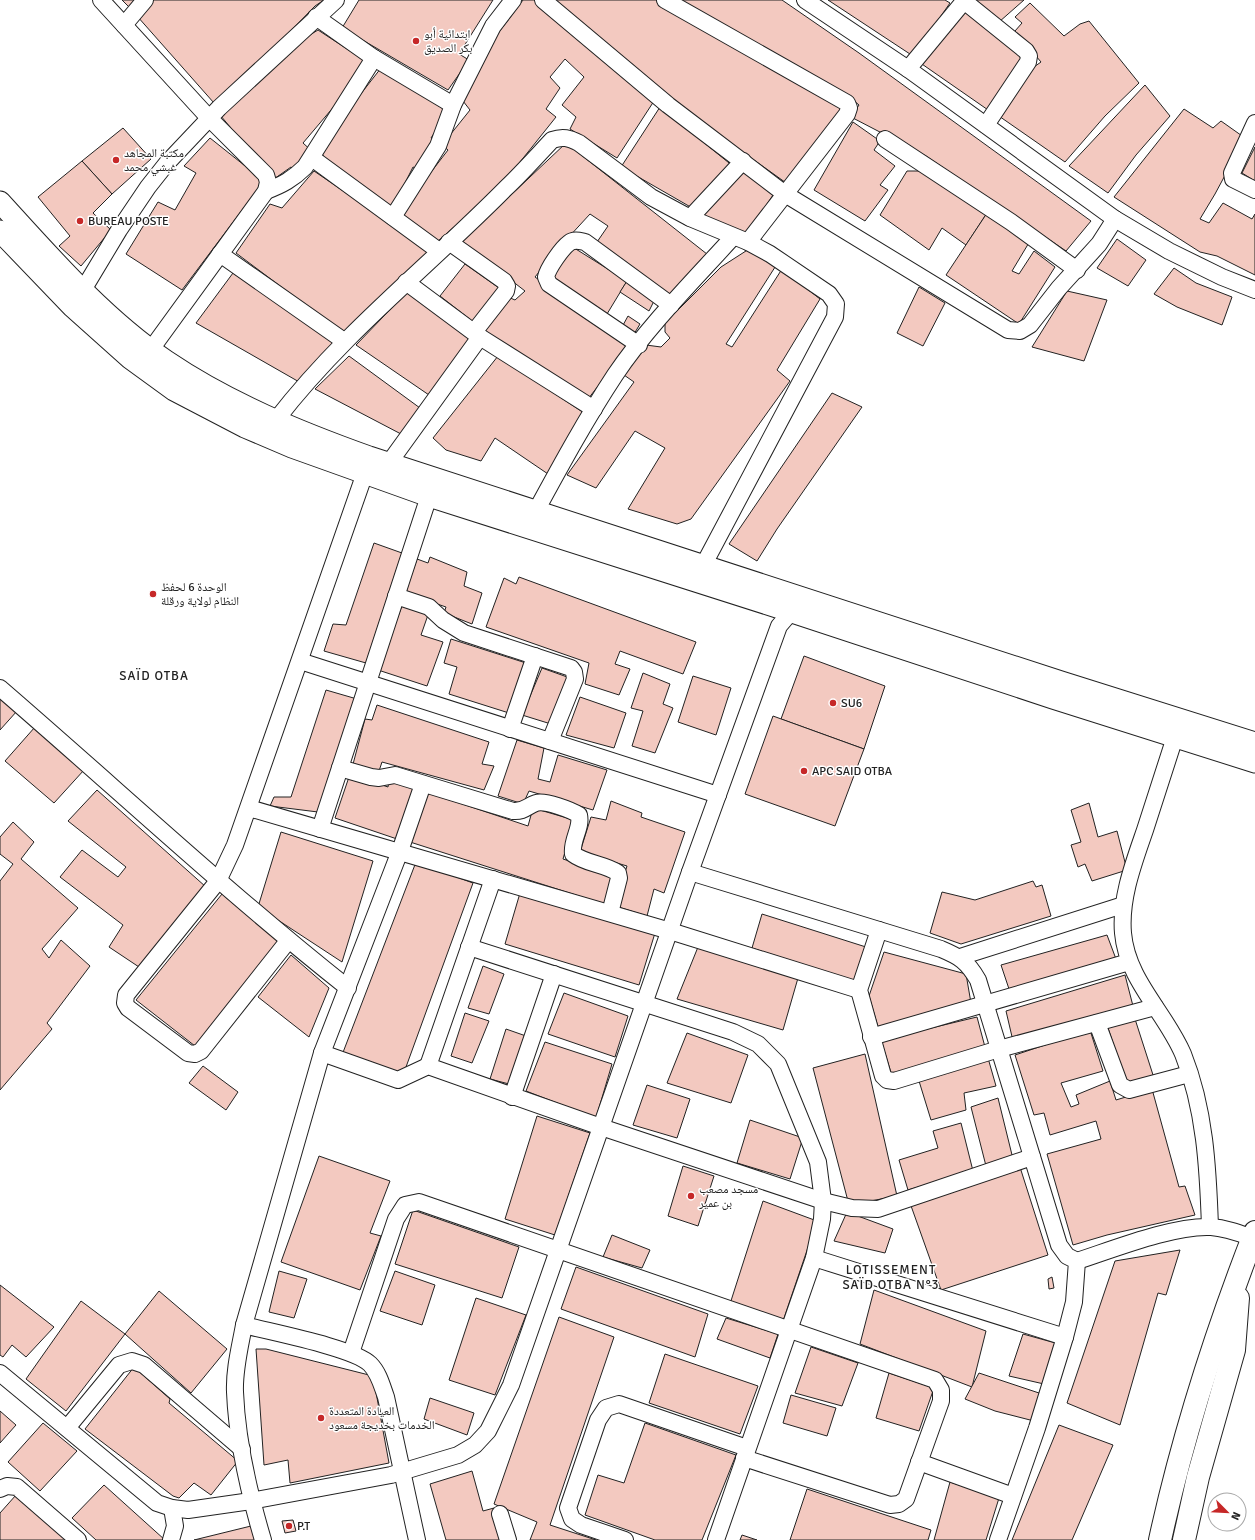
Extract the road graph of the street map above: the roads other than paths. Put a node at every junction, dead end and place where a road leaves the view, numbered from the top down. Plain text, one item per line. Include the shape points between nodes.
1 (101, 0) edge
2 (145, 0) edge
3 (336, 0) edge
4 (513, 0) edge
5 (543, 0) edge
6 (665, 0) edge
7 (805, 0) edge
8 (960, 2) edge
9 (316, 17) junction
10 (124, 25) junction
11 (374, 58) junction
12 (908, 69) junction
13 (453, 105) junction
14 (209, 118) junction
15 (1255, 123) edge
16 (986, 125) junction
17 (885, 139) dead end
18 (312, 158) junction
19 (743, 161) junction
20 (266, 190) junction
21 (1255, 190) edge
22 (785, 194) junction
23 (0, 202) edge
24 (393, 218) junction
25 (690, 218) junction
26 (1116, 219) junction
27 (0, 231) edge
28 (740, 239) junction
29 (444, 247) junction
30 (220, 254) junction
31 (1077, 270) junction
32 (406, 282) junction
33 (1255, 290) edge
34 (78, 299) junction
35 (671, 305) junction
36 (477, 334) junction
37 (344, 341) junction
38 (639, 345) junction
39 (145, 357) junction
40 (594, 409) junction
41 (276, 420) junction
42 (389, 463) junction
43 (365, 473) junction
44 (429, 496) junction
45 (536, 511) junction
46 (704, 566) junction
47 (396, 596) junction
48 (785, 607) junction
49 (535, 656) junction
50 (300, 661) junction
51 (368, 683) junction
52 (0, 688) edge
53 (510, 729) junction
54 (1175, 737) junction
55 (550, 741) junction
56 (1255, 743) edge
57 (1255, 762) edge
58 (340, 768) junction
59 (423, 784) junction
60 (718, 795) junction
61 (249, 808) junction
62 (320, 829) junction
63 (400, 851) junction
64 (690, 872) junction
65 (493, 879) junction
66 (218, 881) junction
67 (1123, 905) junction
68 (610, 913) junction
69 (879, 930) junction
70 (670, 931) junction
71 (288, 941) junction
72 (469, 947) junction
73 (960, 957) junction
74 (1128, 962) junction
75 (554, 974) junction
76 (348, 988) junction
77 (859, 990) junction
78 (644, 1004) junction
79 (985, 1005) junction
80 (1155, 1007) junction
81 (1097, 1023) junction
82 (871, 1037) junction
83 (999, 1049) junction
84 (322, 1053) junction
85 (428, 1066) junction
86 (1189, 1074) junction
87 (512, 1097) junction
88 (601, 1127) junction
89 (1032, 1157) junction
90 (823, 1201) junction
91 (1210, 1227) junction
92 (1254, 1235) edge
93 (559, 1250) junction
94 (814, 1258) junction
95 (1077, 1261) junction
96 (1241, 1266) junction
97 (244, 1325) junction
98 (789, 1330) junction
99 (1066, 1336) junction
100 (352, 1353) junction
101 (0, 1373) edge
102 (67, 1428) junction
103 (242, 1449) junction
104 (746, 1453) junction
105 (919, 1462) junction
106 (403, 1470) junction
107 (0, 1489) edge
108 (1013, 1496) junction
109 (251, 1502) junction
110 (172, 1508) junction
111 (500, 1514) dead end
112 (78, 1540) edge
113 (171, 1540) edge
114 (263, 1540) edge
115 (417, 1540) edge
116 (508, 1540) edge
117 (625, 1540) edge
118 (716, 1540) edge
119 (998, 1540) edge
120 (1160, 1540) edge
121 (1184, 1540) edge

1 - 10 street
2 - 10 street
3 - 9 street
4 - 13 street via 493,26
5 - 19 street via 668,105
6 - 22 street via 847,103 848,114
7 - 12 street
8 - 12 street
8 - 16 street via 1026,51 1029,56 1028,62
9 - 11 street
9 - 14 street
10 - 14 street
11 - 13 street
11 - 18 street
12 - 16 street
13 - 24 street via 438,146
14 - 20 street via 266,174
14 - 34 street via 148,187
15 - 21 street via 1232,173 1233,179
16 - 26 street
17 - 31 street via 1011,222
18 - 20 street via 295,177
18 - 24 street
19 - 22 street
19 - 25 street
20 - 30 street
22 - 28 street
22 - 31 street via 1008,330 1020,331 1030,325
23 - 34 main road
24 - 29 street
25 - 28 street
25 - 29 street via 651,197 579,143 560,137 552,140 506,189
26 - 31 street
26 - 33 street via 1168,251 1222,278
27 - 34 main road
28 - 35 street
28 - 46 street via 770,254 829,294 836,304 835,317
29 - 32 street
29 - 36 street via 504,281 507,286
30 - 37 street
30 - 39 street
32 - 36 street
32 - 37 street
34 - 39 main road via 110,316
35 - 38 street
35 - 38 street via 585,242 578,240 570,242 547,270 546,277 550,284
36 - 40 street
36 - 42 street
37 - 41 street via 300,388
38 - 40 street via 616,374
39 - 41 main road via 166,361 206,385
39 - 43 main road via 174,390 245,427
40 - 45 street
41 - 42 main road
42 - 45 main road
43 - 44 main road
43 - 50 street
44 - 47 street
44 - 48 main road
45 - 46 main road
46 - 48 main road
47 - 49 street via 429,607 443,620 464,633
47 - 51 street
48 - 54 main road
48 - 56 main road
48 - 60 street
49 - 53 street
49 - 55 street via 571,668 574,672 575,679
50 - 51 street
50 - 61 street
51 - 53 street
51 - 58 street
52 - 66 street
53 - 55 street
54 - 57 main road
54 - 67 street
55 - 60 street
58 - 59 street via 371,777 395,775
58 - 62 street
59 - 63 street
59 - 68 street via 513,811 520,812 534,803 541,802 579,815 572,854 618,873
60 - 64 street
61 - 62 street
61 - 66 street
62 - 63 street
63 - 65 street
63 - 76 street
64 - 69 street
64 - 70 street
65 - 68 street
65 - 72 street
66 - 71 street
66 - 71 street via 126,996 125,1003 128,1008 188,1053 195,1054 201,1051
67 - 73 street
67 - 74 street via 1123,933
68 - 70 street
69 - 73 street
69 - 77 street
70 - 77 street
70 - 78 street
71 - 76 street
72 - 75 street
72 - 85 street
73 - 79 street via 970,965 978,980
74 - 79 street
74 - 80 street
75 - 78 street
75 - 87 street
76 - 84 street
77 - 82 street
78 - 88 street
78 - 90 street via 733,1032 758,1044 778,1064 818,1162
79 - 82 street
79 - 83 street
80 - 81 street
80 - 86 street via 1182,1053
81 - 83 street
81 - 86 street via 1120,1085 1124,1089 1130,1090
82 - 83 street via 883,1076 894,1081
83 - 89 street
84 - 85 street via 398,1080
84 - 97 street
85 - 87 street
86 - 91 street via 1198,1098 1206,1152
87 - 88 street
88 - 90 street
88 - 93 street
89 - 90 street via 878,1208 852,1208
89 - 95 street via 1059,1245 1067,1256
90 - 94 street
91 - 92 street
91 - 95 street via 1182,1230
92 - 96 highway
93 - 98 street
93 - 100 street via 419,1202 405,1205 396,1219
93 - 106 street via 510,1385 488,1431 475,1445 458,1455
94 - 98 street
94 - 99 street
95 - 99 street via 1074,1302
96 - 120 highway via 1175,1473
96 - 121 highway via 1234,1350 1198,1477
97 - 100 street
97 - 103 street via 237,1360 235,1392
98 - 104 street
98 - 105 street via 935,1380 941,1390 941,1401
99 - 108 street
100 - 106 street via 370,1364 381,1380
101 - 102 street
102 - 103 street via 119,1365 132,1361 144,1365
102 - 110 street via 157,1503
103 - 109 street
104 - 105 street via 890,1506 906,1499
104 - 117 street via 619,1404 606,1408 598,1420 568,1508 572,1519 581,1525
104 - 118 street
105 - 108 street
106 - 109 street via 390,1475
106 - 115 street
107 - 112 street via 7,1486 17,1487
108 - 119 street
109 - 110 street via 188,1510
109 - 114 street
110 - 113 street via 175,1526
111 - 116 street

